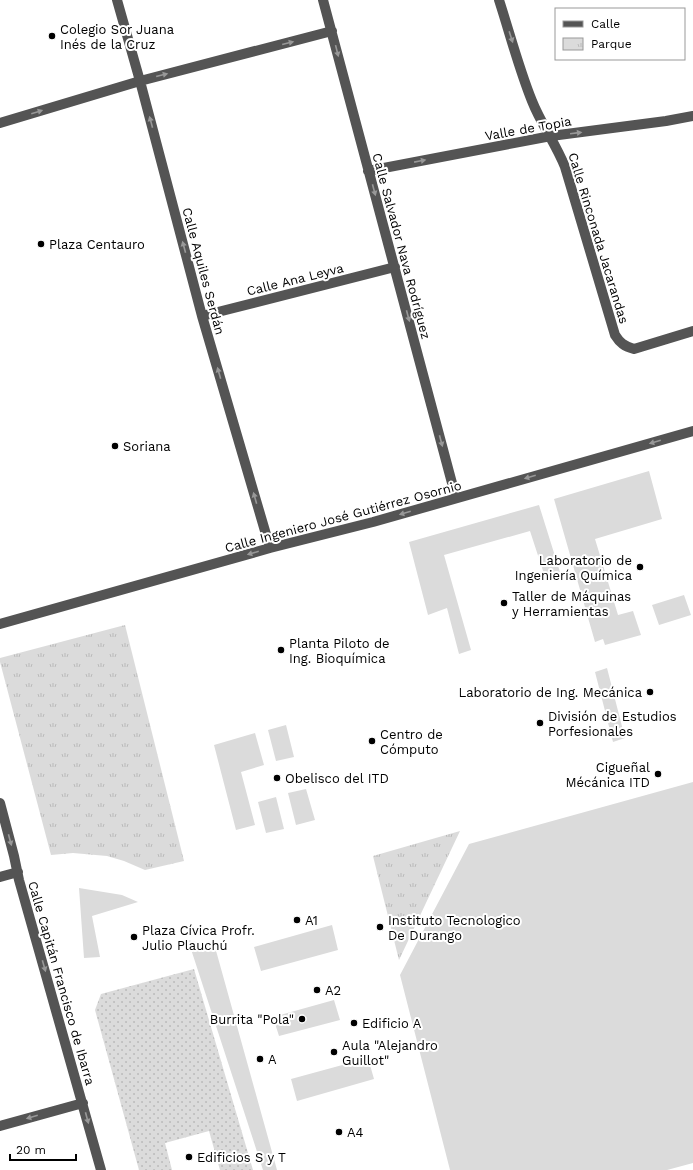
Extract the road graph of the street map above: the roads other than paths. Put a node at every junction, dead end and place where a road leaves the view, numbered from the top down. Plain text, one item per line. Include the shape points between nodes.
1 (116, 0) edge
2 (323, 0) edge
3 (499, 0) edge
4 (332, 31) junction
5 (140, 81) junction
6 (693, 116) edge
7 (0, 123) edge
8 (551, 136) junction
9 (368, 171) junction
10 (394, 267) junction
11 (202, 316) junction
12 (693, 331) edge
13 (693, 431) edge
14 (456, 498) junction
15 (270, 548) junction
16 (0, 624) edge
17 (0, 802) edge
18 (18, 872) junction
19 (0, 877) edge
20 (83, 1103) junction
21 (0, 1126) edge
22 (101, 1170) edge

1 - 5 street, Calle Aquiles Serdán
2 - 4 street, Calle Salvador Nava Rodríguez
3 -> 8 street, Calle Rinconada Jacarandas via 532,101
5 -> 4 street
4 -> 9 street, Calle Salvador Nava Rodríguez
7 -> 5 street
11 -> 5 street, Calle Aquiles Serdán
8 -> 6 street, Valle de Topia
9 -> 8 street, Valle de Topia
8 - 12 street, Calle Rinconada Jacarandas via 565,167 619,342 634,349
9 -> 10 street, Calle Salvador Nava Rodríguez
10 - 11 street, Calle Ana Leyva
10 -> 14 street, Calle Salvador Nava Rodríguez
15 -> 11 street, Calle Aquiles Serdán
13 -> 14 street, Calle Ingeniero José Gutiérrez Osornio
14 -> 15 street, Calle Ingeniero José Gutiérrez Osornio
15 -> 16 street, Calle Ingeniero José Gutiérrez Osornio
17 -> 18 street, Calle Capitán Francisco de Ibarra
18 - 19 street
18 -> 20 street, Calle Capitán Francisco de Ibarra
20 -> 21 street
20 -> 22 street, Calle Capitán Francisco de Ibarra

